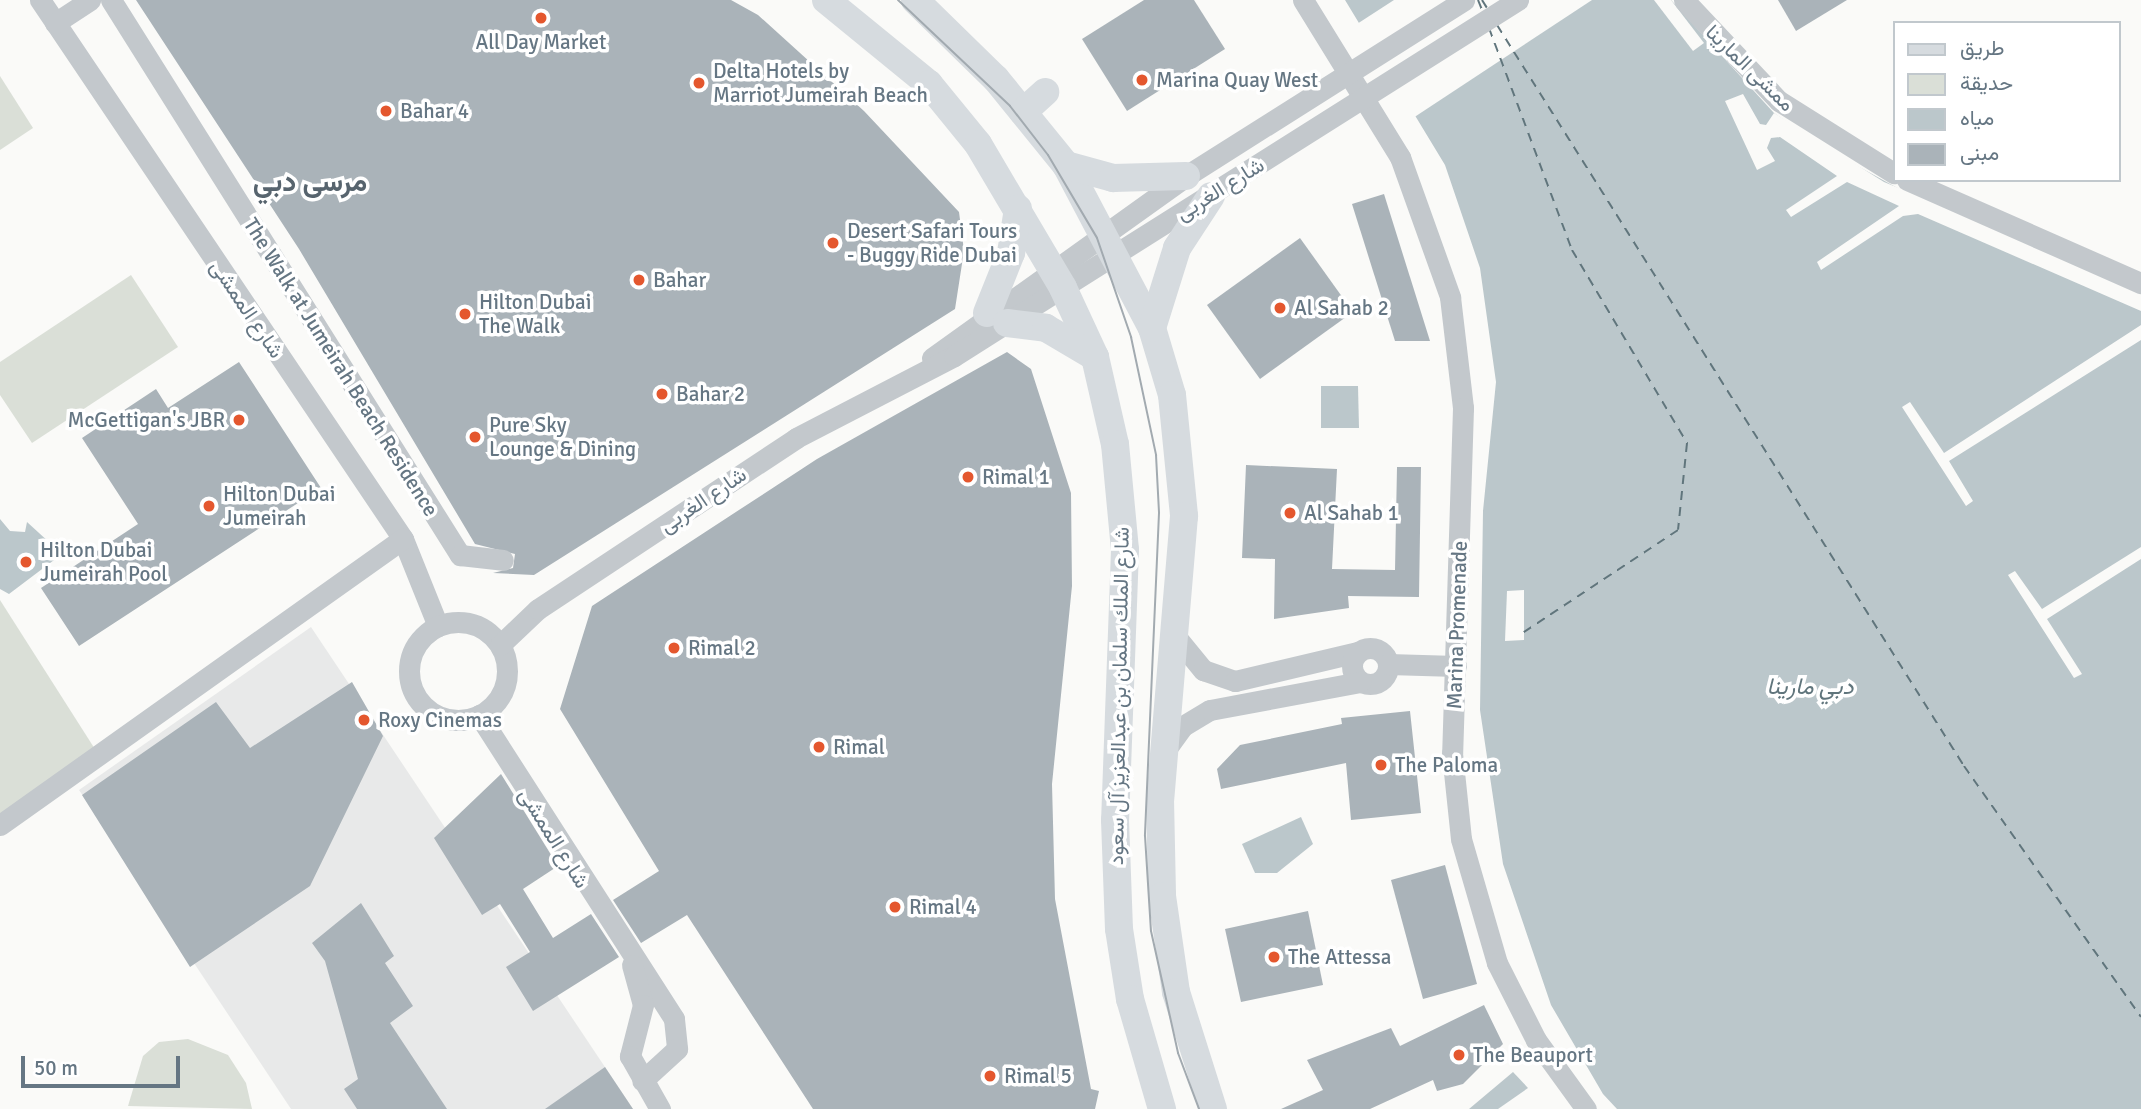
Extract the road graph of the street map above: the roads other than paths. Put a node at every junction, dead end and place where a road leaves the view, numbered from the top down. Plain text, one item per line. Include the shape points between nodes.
1 (40, 0) edge
2 (90, 0) edge
3 (111, 0) edge
4 (825, 0) edge
5 (915, 0) edge
6 (1303, 0) edge
7 (1464, 0) edge
8 (1518, 0) edge
9 (1684, 0) edge
10 (55, 23) junction
11 (1045, 92) dead end
12 (1023, 112) junction
13 (1066, 165) junction
14 (1892, 172) edge
15 (1186, 176) junction
16 (1912, 182) edge
17 (1210, 196) junction
18 (1018, 209) junction
19 (1111, 243) junction
20 (1058, 279) junction
21 (2141, 283) edge
22 (997, 318) junction
23 (1152, 328) junction
24 (1095, 357) junction
25 (403, 539) junction
26 (503, 560) dead end
27 (438, 626) junction
28 (1176, 636) junction
29 (500, 645) junction
30 (1358, 653) junction
31 (1388, 664) junction
32 (1456, 666) junction
33 (1360, 682) junction
34 (479, 715) junction
35 (1164, 752) junction
36 (0, 825) edge
37 (630, 959) junction
38 (642, 1081) junction
39 (660, 1109) edge
40 (1162, 1109) edge
41 (1213, 1109) edge
42 (1586, 1109) edge

1 - 10 street, شارع الممشى
2 - 10 street
3 - 26 street, The Walk at Jumeirah Beach Residence via 460,555
4 - 18 main road, شارع الملك سلمان بن عبدالعزيز آل سعود via 929,84 978,144
5 - 12 main road, شارع الملك سلمان بن عبدالعزيز آل سعود
6 - 32 street, Marina Promenade via 1381,124 1429,225 1456,334 1463,408
7 - 15 street, شارع الغربى
8 - 17 street, شارع الغربى
9 - 14 street, ممشى المارينا via 1779,101
10 - 25 street, شارع الممشى
11 - 12 main road
12 - 13 main road, شارع الملك سلمان بن عبدالعزيز آل سعود
13 - 15 main road via 1113,178
13 - 19 main road, شارع الملك سلمان بن عبدالعزيز آل سعود
15 - 19 street, شارع الغربى
16 - 21 street
17 - 19 street, شارع الغربى
17 - 23 main road via 1173,257
18 - 20 main road, شارع الملك سلمان بن عبدالعزيز آل سعود
18 - 22 main road
19 - 20 street, شارع الغربى
19 - 23 main road, شارع الملك سلمان بن عبدالعزيز آل سعود
20 - 22 street, شارع الغربى
20 - 24 main road, شارع الملك سلمان بن عبدالعزيز آل سعود
22 - 24 main road via 1046,328
22 - 29 street, شارع الغربى via 919,372 796,438 538,609
23 - 28 main road, شارع الملك سلمان بن عبدالعزيز آل سعود via 1172,395 1183,476
24 - 40 main road, شارع الملك سلمان بن عبدالعزيز آل سعود via 1115,444 1125,550 1115,820 1119,929 1130,999
25 - 27 street, شارع الممشى
25 - 36 street
27 - 29 street via 472,624
27 - 34 street via 412,653 415,694 449,719
28 - 30 street via 1203,670 1235,681
28 - 35 main road, شارع الملك سلمان بن عبدالعزيز آل سعود
29 - 34 street via 507,677 492,706
30 - 31 street via 1376,649
30 - 33 street via 1352,664
31 - 32 street
31 - 33 street via 1380,682
32 - 42 street, Marina Promenade via 1453,764 1469,881 1515,1002
33 - 35 street via 1210,710 1183,726
34 - 37 street, شارع الممشى
35 - 41 main road, شارع الملك سلمان بن عبدالعزيز آل سعود via 1159,847 1168,944 1189,1041
37 - 38 street, شارع الممشى via 642,1005 630,1056
37 - 38 street, شارع الممشى via 663,996 679,1033 669,1062
38 - 39 street, شارع الممشى

